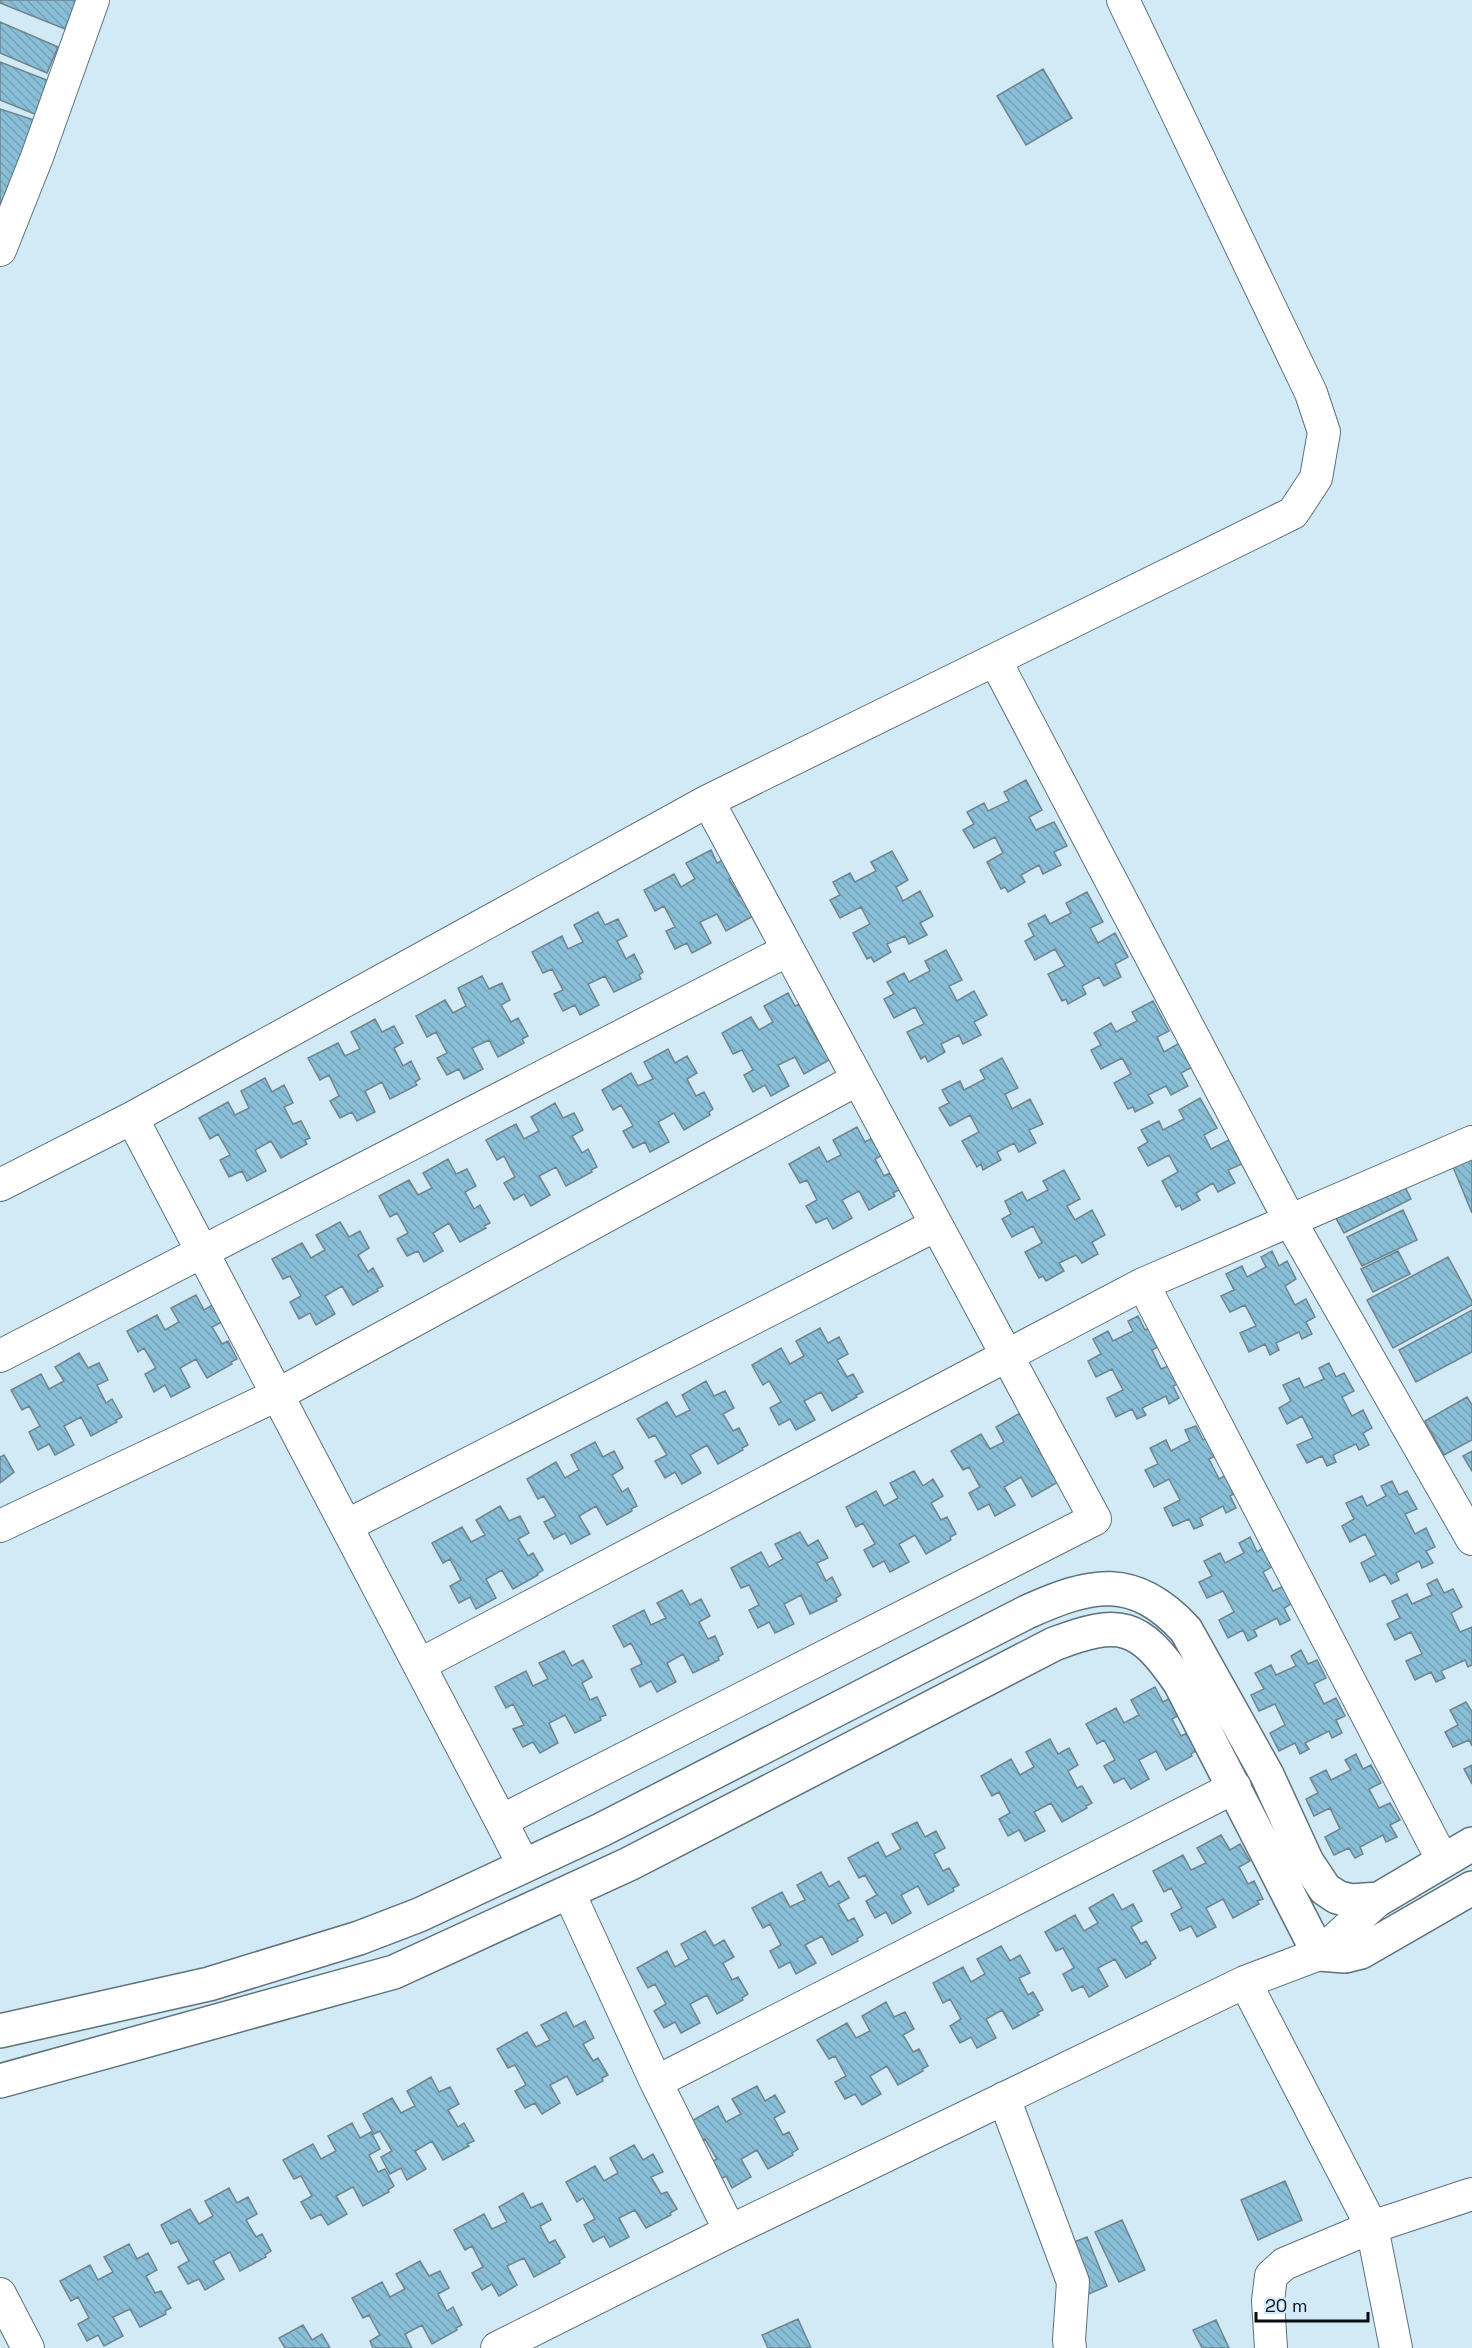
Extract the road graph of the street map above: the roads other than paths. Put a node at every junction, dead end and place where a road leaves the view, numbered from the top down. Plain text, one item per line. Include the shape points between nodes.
1 (93, 0) edge
2 (1123, 0) edge
3 (0, 250) edge
4 (995, 660) junction
5 (708, 801) junction
6 (788, 950) junction
7 (858, 1078) junction
8 (132, 1118) junction
9 (1472, 1142) edge
10 (0, 1185) edge
11 (1290, 1219) junction
12 (936, 1225) junction
13 (203, 1252) junction
14 (1143, 1284) junction
15 (0, 1356) edge
16 (1007, 1356) junction
17 (277, 1395) junction
18 (0, 1526) edge
19 (346, 1526) junction
20 (1472, 1539) edge
21 (419, 1665) junction
22 (1235, 1787) junction
23 (501, 1821) junction
24 (1472, 1844) edge
25 (1443, 1861) junction
26 (524, 1866) junction
27 (1472, 1888) edge
28 (569, 1893) junction
29 (1379, 1899) junction
30 (1319, 1954) junction
31 (1245, 1982) junction
32 (0, 2031) edge
33 (0, 2081) edge
34 (656, 2082) junction
35 (1004, 2098) junction
36 (1472, 2194) edge
37 (1372, 2226) junction
38 (730, 2230) junction
39 (0, 2294) edge
40 (28, 2348) edge
41 (498, 2348) edge
42 (1070, 2348) edge
43 (1271, 2348) edge
44 (1396, 2348) edge

1 - 3 street
2 - 4 street via 1311,393 1324,432 1316,478 1293,513
4 - 5 street
4 - 11 street
5 - 6 street
5 - 8 street
6 - 7 street
6 - 13 street
7 - 12 street
7 - 17 street
8 - 10 street
8 - 13 street
9 - 11 street
11 - 14 street
11 - 20 street
12 - 16 street
12 - 19 street
13 - 15 street
13 - 17 street
14 - 16 street
14 - 25 street
16 - 21 street
16 - 23 street via 1095,1519
17 - 18 street
17 - 19 street
19 - 21 street
21 - 23 street
22 - 28 main road via 1167,1663 1132,1633 1110,1628 1054,1644
22 - 30 main road
22 - 34 street
23 - 26 street
24 - 25 main road
25 - 29 main road
26 - 29 main road via 1027,1612 1059,1597 1111,1587 1135,1592 1154,1602 1186,1630 1268,1775 1307,1862 1324,1888 1351,1901
26 - 32 main road via 418,1915 282,1963 209,1984
27 - 30 main road via 1361,1952 1345,1956
28 - 33 main road via 394,1972
28 - 34 street
29 - 30 street
30 - 31 street
31 - 35 street
31 - 37 street
34 - 38 street
35 - 38 street
35 - 42 street via 1073,2282
36 - 37 street
37 - 43 street via 1284,2264 1271,2276
37 - 44 street
38 - 41 street
39 - 40 street

